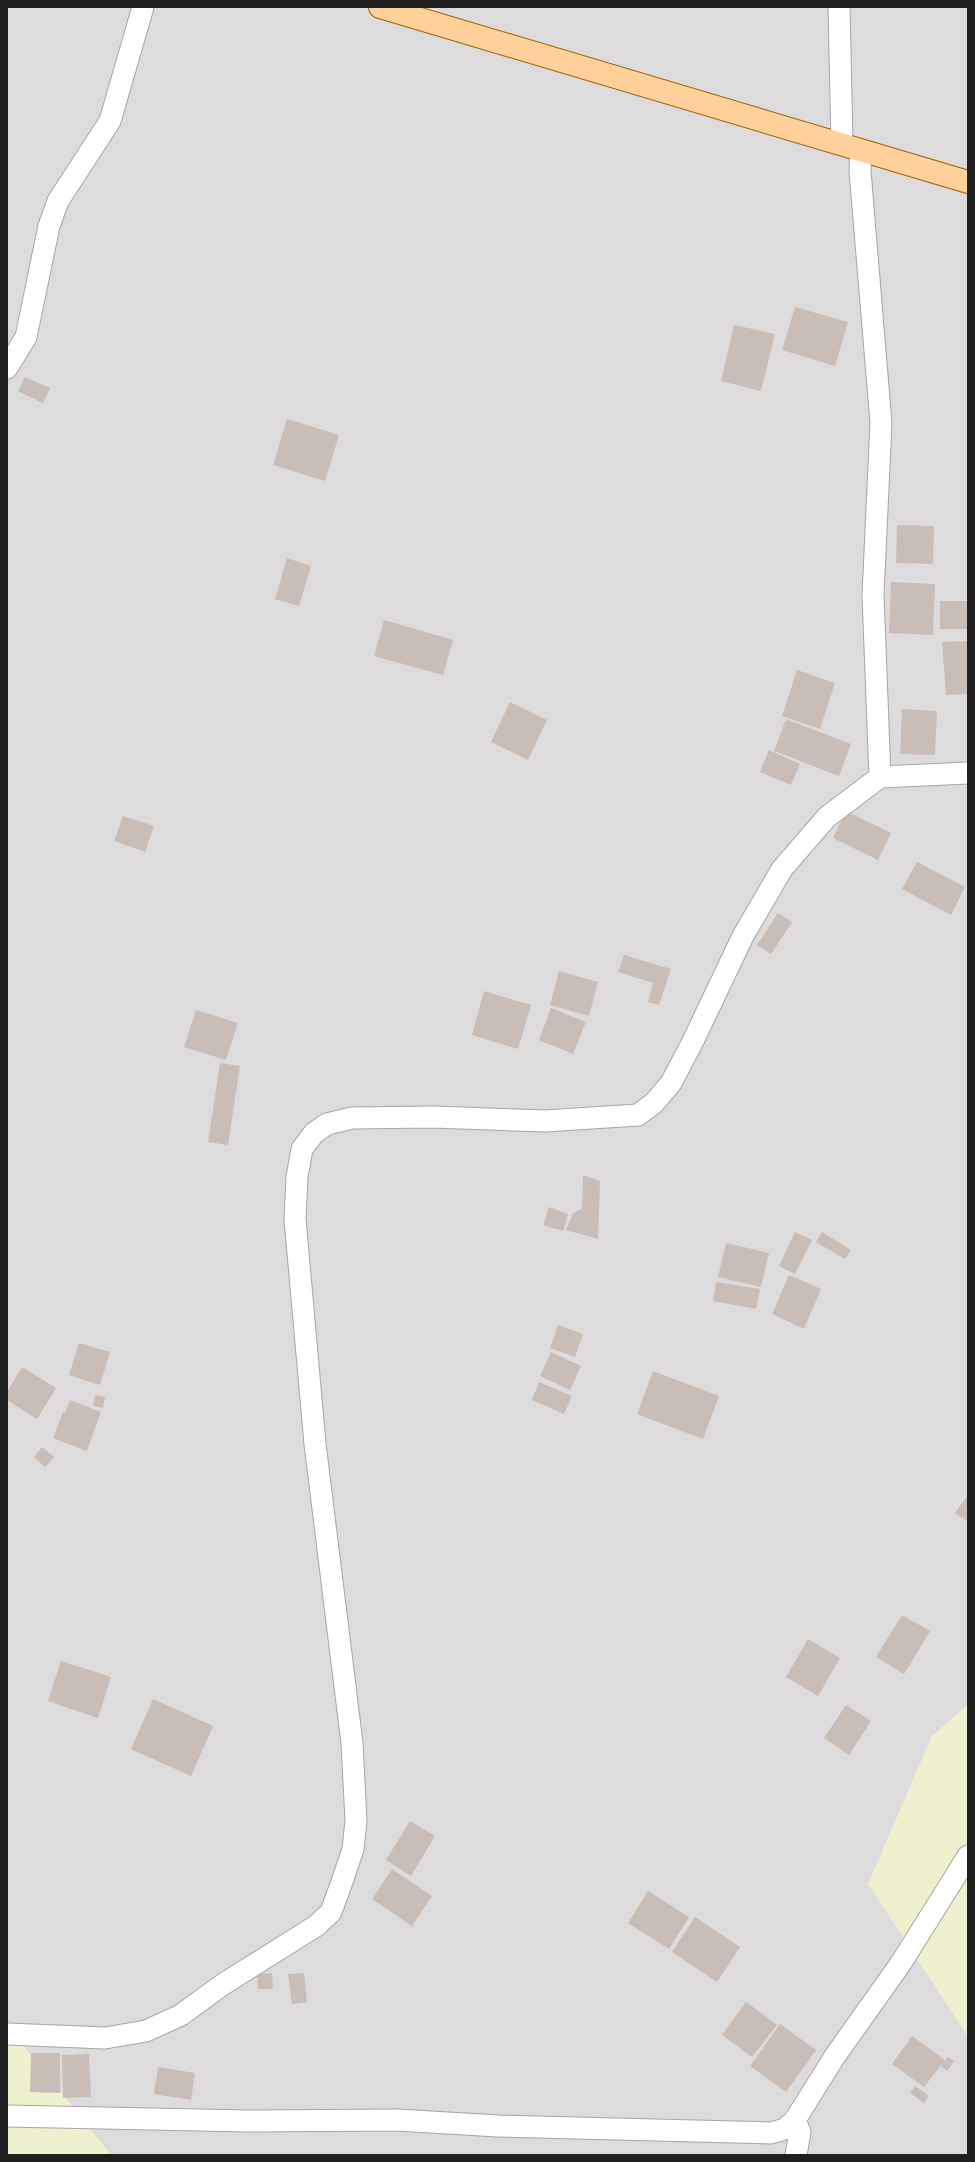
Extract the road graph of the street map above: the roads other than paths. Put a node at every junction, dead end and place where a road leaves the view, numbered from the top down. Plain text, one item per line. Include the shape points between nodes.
1 (143, 7) edge
2 (380, 7) edge
3 (839, 7) edge
4 (851, 147) junction
5 (968, 182) edge
6 (7, 368) edge
7 (968, 773) edge
8 (880, 777) junction
9 (968, 1856) edge
10 (7, 2034) edge
11 (7, 2116) edge
12 (795, 2120) junction
13 (796, 2155) edge

1 - 6 street via 110,121 58,201 48,226 26,337
2 - 4 main road
3 - 4 street
4 - 5 main road
4 - 8 street via 860,178 882,423 873,595
7 - 8 street
8 - 10 street via 827,817 782,869 743,936 671,1083 654,1103 638,1115 544,1121 433,1117 352,1118 327,1124 314,1133 302,1149 297,1177 295,1219 315,1444 351,1735 356,1821 353,1849 331,1912 316,1926 222,1985 181,2015 146,2031 105,2038
9 - 12 street via 901,1963 835,2056
11 - 12 street via 247,2121 397,2120 743,2134 771,2133 785,2129
12 - 13 street via 800,2132

